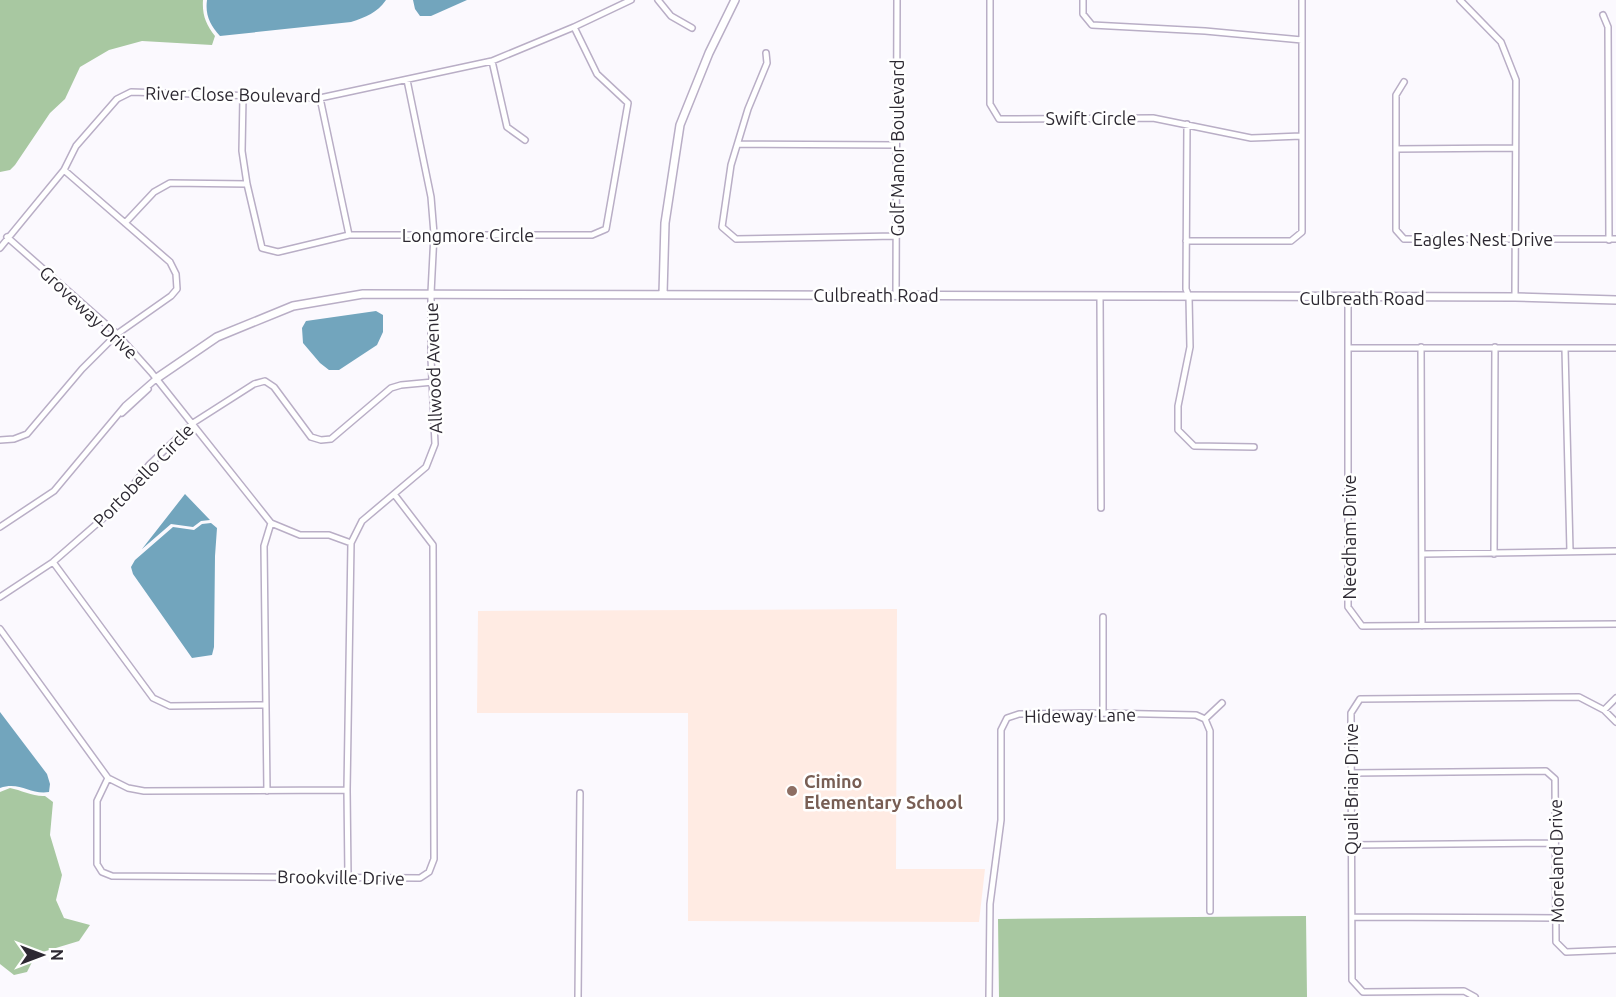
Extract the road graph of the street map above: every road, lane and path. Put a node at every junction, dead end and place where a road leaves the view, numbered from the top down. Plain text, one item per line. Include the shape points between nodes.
1 (631, 0) edge
2 (658, 0) edge
3 (735, 0) edge
4 (897, 0) edge
5 (990, 0) edge
6 (1083, 0) edge
7 (1302, 0) edge
8 (1460, 0) edge
9 (1603, 15) dead end
10 (574, 27) junction
11 (692, 28) dead end
12 (1302, 40) junction
13 (766, 53) dead end
14 (492, 62) junction
15 (407, 80) junction
16 (1404, 82) dead end
17 (243, 97) junction
18 (320, 98) junction
19 (1187, 124) junction
20 (1301, 136) junction
21 (525, 140) dead end
22 (739, 144) junction
23 (896, 145) junction
24 (1515, 148) junction
25 (1396, 149) junction
26 (64, 170) junction
27 (247, 184) junction
28 (125, 223) junction
29 (434, 234) junction
30 (349, 235) junction
31 (896, 236) junction
32 (7, 237) junction
33 (1516, 239) junction
34 (1616, 239) edge
35 (1609, 240) junction
36 (1186, 241) junction
37 (0, 248) edge
38 (431, 293) junction
39 (663, 294) junction
40 (896, 296) junction
41 (1100, 297) junction
42 (1189, 297) junction
43 (1515, 297) junction
44 (1348, 298) junction
45 (1616, 300) edge
46 (117, 334) junction
47 (1421, 347) junction
48 (1495, 347) junction
49 (1349, 348) junction
50 (1616, 348) edge
51 (1565, 349) junction
52 (157, 378) junction
53 (433, 382) junction
54 (193, 423) junction
55 (0, 440) edge
56 (1254, 447) dead end
57 (394, 494) junction
58 (1101, 508) dead end
59 (271, 524) junction
60 (0, 527) edge
61 (351, 543) junction
62 (1570, 550) junction
63 (1616, 551) edge
64 (1423, 554) junction
65 (1494, 554) junction
66 (53, 562) junction
67 (0, 597) edge
68 (1103, 617) dead end
69 (1616, 624) edge
70 (1422, 626) junction
71 (0, 629) edge
72 (1616, 698) edge
73 (1222, 703) dead end
74 (265, 705) junction
75 (1604, 710) junction
76 (1103, 713) junction
77 (1205, 720) junction
78 (1616, 722) edge
79 (1351, 773) junction
80 (108, 778) junction
81 (347, 790) junction
82 (267, 791) junction
83 (580, 793) dead end
84 (1555, 843) junction
85 (1352, 845) junction
86 (348, 876) junction
87 (1210, 911) dead end
88 (1352, 917) junction
89 (1556, 918) junction
90 (1616, 950) edge
91 (578, 997) edge
92 (989, 997) edge
93 (1474, 997) edge

1 - 10 street, River Close Boulevard
2 - 11 street via 670,16
3 - 39 street via 680,125 665,223
4 - 23 street, Golf Manor Boulevard
5 - 19 street, Swift Circle via 990,104 999,118 1153,118
6 - 12 street via 1083,14 1092,26
7 - 12 street
8 - 24 street via 1501,42 1516,80
9 - 35 street via 1608,27
10 - 14 street, River Close Boulevard
10 - 29 street, Longmore Circle via 597,74 628,103 606,229 592,235
12 - 20 street
13 - 22 street via 767,63
14 - 15 street, River Close Boulevard
14 - 21 street via 507,127
15 - 18 street, River Close Boulevard
15 - 29 street, Allwood Avenue via 431,197
16 - 25 street, Eagles Nest Drive via 1396,95
17 - 18 street, River Close Boulevard
17 - 26 street, River Close Boulevard via 131,92 117,99 96,122 76,146
17 - 27 street, Longmore Circle via 242,151
18 - 30 street
19 - 20 street, Swift Circle via 1251,138
19 - 36 street
20 - 36 street via 1302,232 1292,241
22 - 23 street
22 - 31 street via 731,165 722,227 736,239
23 - 31 street, Golf Manor Boulevard
24 - 25 street
24 - 33 street
25 - 33 street, Eagles Nest Drive via 1396,230 1404,239
26 - 28 street
26 - 32 street, River Close Boulevard
27 - 28 street via 170,183 154,192
27 - 30 street, Longmore Circle via 262,248 278,252
28 - 46 street via 170,262 177,289
29 - 30 street, Longmore Circle
29 - 38 street, Allwood Avenue
31 - 40 street, Golf Manor Boulevard
32 - 37 street, River Close Boulevard
32 - 46 street, Groveway Drive
33 - 35 street, Eagles Nest Drive
33 - 43 street
34 - 35 street, Eagles Nest Drive
36 - 42 street
38 - 39 street, Culbreath Road
38 - 52 street, Culbreath Road via 363,294 293,306 217,337
38 - 53 street, Allwood Avenue
39 - 40 street, Culbreath Road
40 - 41 street, Culbreath Road
41 - 42 street, Culbreath Road
41 - 58 street
42 - 44 street, Culbreath Road
42 - 56 street via 1190,347 1178,406 1178,430 1194,446
43 - 44 street, Culbreath Road
43 - 45 street, Culbreath Road
44 - 49 street, Needham Drive
46 - 52 street, Groveway Drive
46 - 55 street via 27,434 14,440
47 - 48 street
47 - 49 street
47 - 64 street
48 - 51 street
48 - 65 street
49 - 70 street, Needham Drive via 1348,607 1362,626
50 - 51 street
51 - 62 street
52 - 54 street, Groveway Drive
52 - 60 street, Culbreath Road via 125,405 54,491
53 - 54 street, Portobello Circle via 391,388 331,439 312,437 274,387 265,381
53 - 57 street, Allwood Avenue via 435,444 426,466
54 - 59 street, Groveway Drive
54 - 66 street, Portobello Circle via 149,465 116,507
57 - 61 street, Allwood Avenue via 362,521
57 - 86 street, Brookville Drive via 433,545 434,860 429,872 420,878
59 - 61 street via 300,535 329,535
59 - 74 street via 264,546
61 - 81 street, Allwood Avenue
62 - 63 street
62 - 65 street
64 - 65 street
64 - 70 street
66 - 67 street, Portobello Circle
66 - 74 street via 153,698 170,706
68 - 76 street
69 - 70 street, Needham Drive
71 - 80 street
72 - 75 street
73 - 77 street
74 - 82 street
75 - 78 street, Quail Briar Drive
75 - 79 street, Quail Briar Drive via 1579,697 1360,699 1351,713
76 - 77 street, Hideway Lane via 1196,715
76 - 92 street, Hideway Lane via 1019,714 1007,718 1001,730 1001,820 990,904
77 - 87 street via 1210,731
79 - 84 street, Moreland Drive via 1546,771 1555,779
79 - 85 street, Quail Briar Drive
80 - 82 street via 144,792
80 - 86 street, Brookville Drive via 97,801 97,864 102,872 112,876
81 - 82 street
81 - 86 street, Allwood Avenue
83 - 91 street
84 - 85 street
84 - 89 street, Moreland Drive
85 - 88 street, Quail Briar Drive
88 - 89 street
88 - 93 street, Quail Briar Drive via 1352,980 1363,992 1464,991
89 - 90 street, Moreland Drive via 1556,942 1566,952

